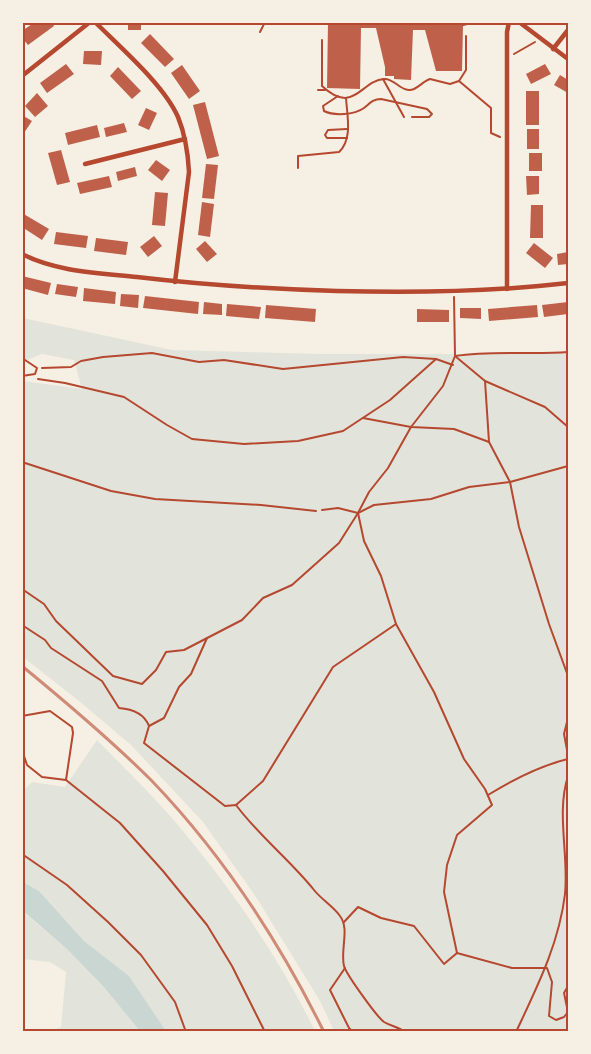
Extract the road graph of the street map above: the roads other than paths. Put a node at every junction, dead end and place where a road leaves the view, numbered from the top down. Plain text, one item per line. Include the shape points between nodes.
1 (90, 22) edge
2 (95, 22) edge
3 (509, 22) edge
4 (519, 22) edge
5 (568, 30) edge
6 (553, 49) junction
7 (568, 59) edge
8 (22, 76) edge
9 (185, 139) junction
10 (85, 164) dead end
11 (22, 254) edge
12 (176, 282) junction
13 (568, 283) edge
14 (507, 289) junction
15 (22, 358) edge
16 (24, 377) edge
17 (22, 462) edge
18 (316, 511) road end

1 - 8 street
2 - 9 street via 167,99
3 - 14 street
4 - 6 street
5 - 6 street
6 - 7 street
9 - 10 street
9 - 12 street via 189,172
11 - 12 street via 63,268
12 - 14 street via 302,290
13 - 14 street
15 - 16 lane via 37,368 35,374
17 - 18 lane via 111,490 155,499

